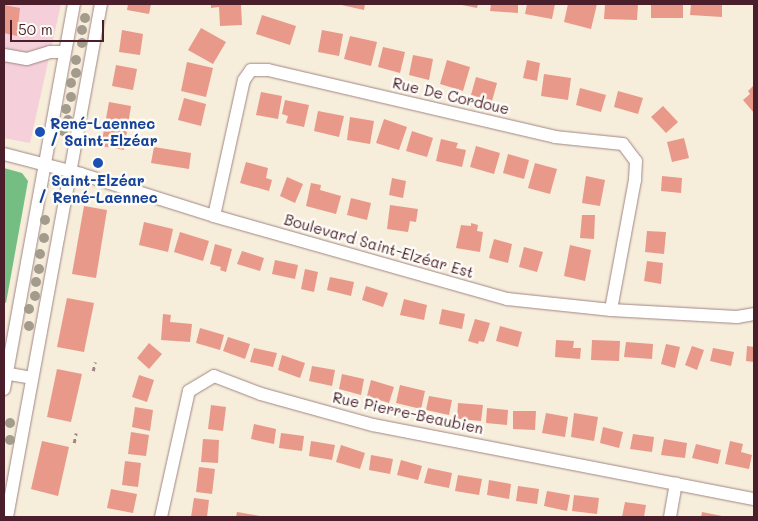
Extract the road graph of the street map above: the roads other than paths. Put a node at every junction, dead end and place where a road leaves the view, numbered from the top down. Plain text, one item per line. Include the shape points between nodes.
1 (74, 4) edge
2 (101, 4) edge
3 (65, 52) junction
4 (4, 55) edge
5 (4, 154) edge
6 (44, 165) junction
7 (69, 171) junction
8 (214, 216) junction
9 (611, 310) junction
10 (754, 314) edge
11 (5, 373) edge
12 (32, 378) junction
13 (4, 389) edge
14 (676, 484) junction
15 (754, 499) edge
16 (7, 517) edge
17 (161, 517) edge
18 (670, 517) edge

1 - 3 street
2 - 7 street
3 - 4 street via 50,52 27,59
3 - 6 street
5 - 6 street, Boulevard Saint-Elzéar Est
6 - 7 street, Boulevard Saint-Elzéar Est
6 - 11 street
7 - 8 street, Boulevard Saint-Elzéar Est
7 - 12 street
8 - 9 street, Boulevard Saint-Elzéar Est via 507,299
8 - 9 street, Rue De Cordoue via 244,80 251,70 268,70 555,137 623,144 636,161 635,180
9 - 10 street, Boulevard Saint-Elzéar Est via 737,317
11 - 12 street
11 - 13 street
12 - 16 street
14 - 15 street, Rue Pierre-Beaubien
14 - 17 street, Rue Pierre-Beaubien via 373,425 261,394 214,376 189,391
14 - 18 street

